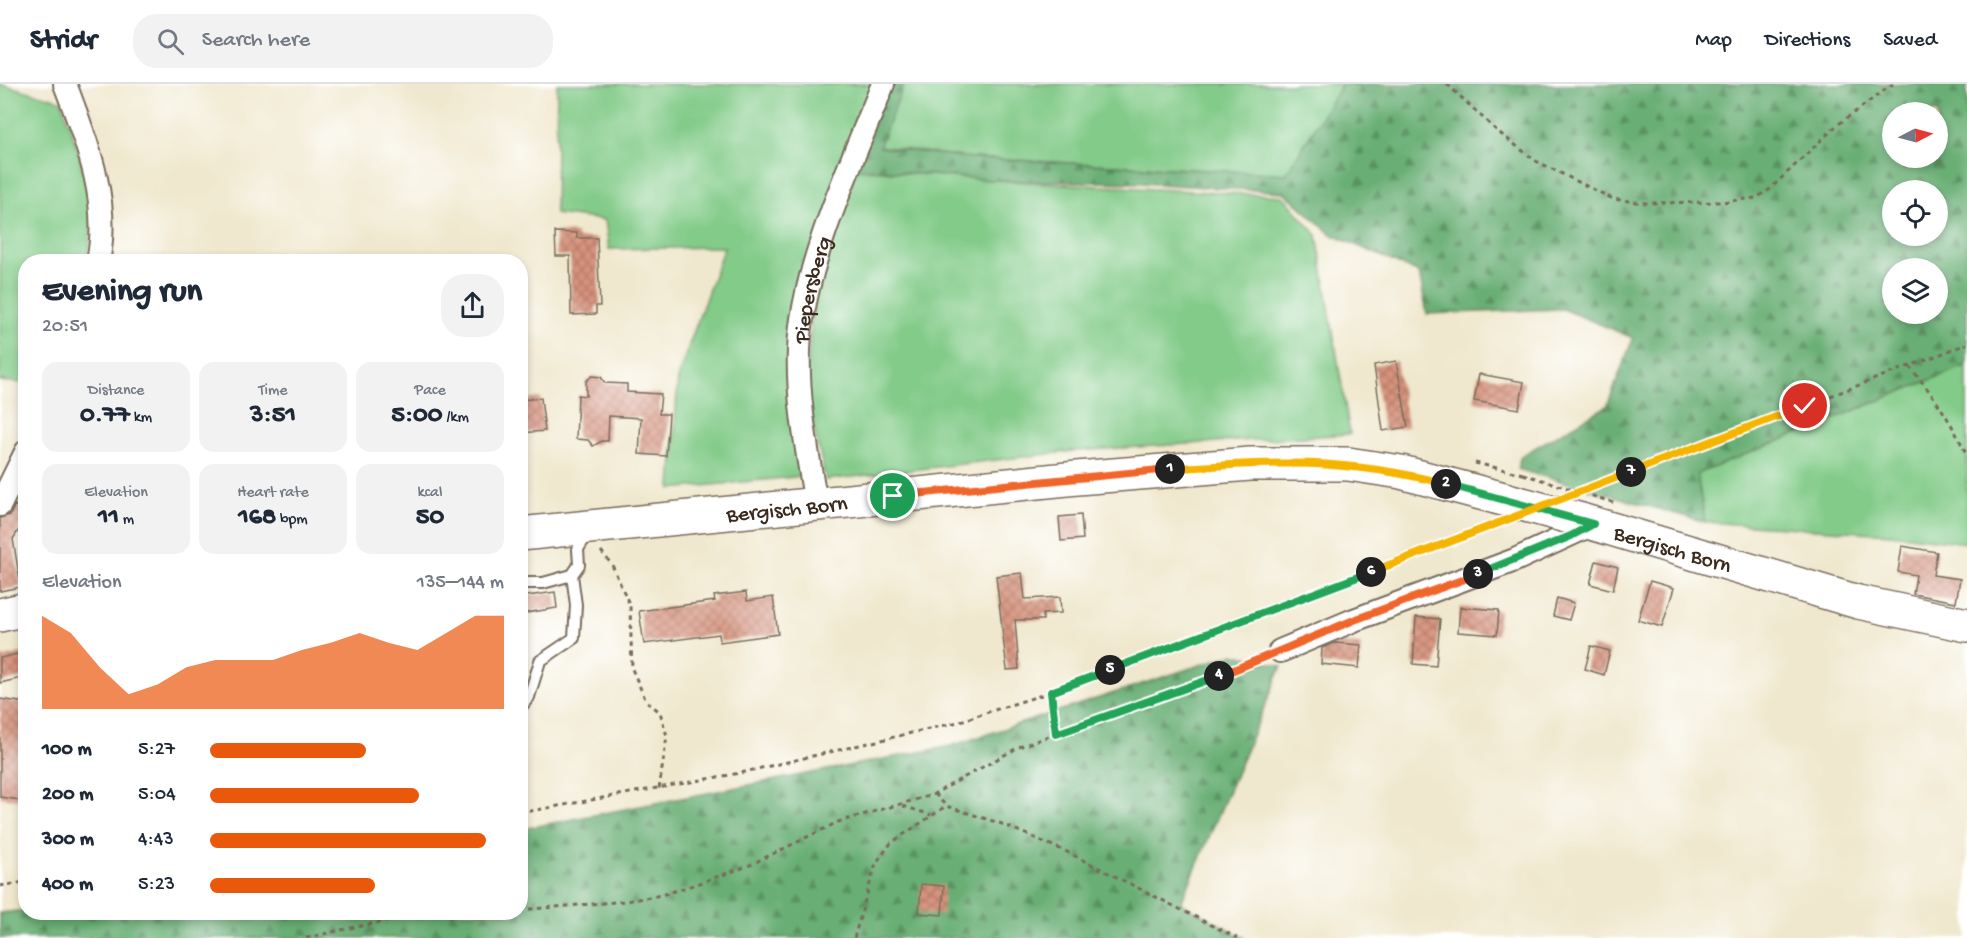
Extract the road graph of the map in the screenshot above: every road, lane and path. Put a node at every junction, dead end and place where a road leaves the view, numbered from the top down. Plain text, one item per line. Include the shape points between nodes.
1 (65, 84) edge
2 (883, 84) edge
3 (1447, 84) edge
4 (1893, 84) edge
5 (99, 254) edge
6 (1967, 344) edge
7 (1909, 366) junction
8 (1967, 456) edge
9 (1465, 461) dead end
10 (18, 469) edge
11 (0, 505) edge
12 (816, 505) junction
13 (1497, 510) junction
14 (1591, 510) junction
15 (528, 534) edge
16 (595, 538) junction
17 (572, 575) junction
18 (528, 583) edge
19 (18, 611) edge
20 (0, 615) edge
21 (1967, 625) edge
22 (1280, 651) joint
23 (1051, 692) junction
24 (528, 698) edge
25 (1056, 734) junction
26 (659, 789) junction
27 (935, 794) junction
28 (901, 805) junction
29 (946, 806) junction
30 (528, 812) edge
31 (931, 815) junction
32 (18, 883) edge
33 (0, 886) edge
34 (528, 910) edge
35 (380, 920) edge
36 (306, 938) edge
37 (854, 938) edge
38 (1237, 938) edge

1 - 5 street via 99,195 102,228
2 - 12 street, Piepersberg via 838,198 801,319 800,387
3 - 4 path via 1536,161 1613,200 1645,203 1756,198 1836,126
6 - 7 path
7 - 8 path via 1954,427
7 - 14 path
9 - 14 path, bridge via 1523,474
10 - 11 street
12 - 13 main road, Bergisch Born via 1167,470 1320,462 1401,472
12 - 16 main road, Bergisch Born
13 - 14 main road, Bergisch Born, bridge
13 - 23 path
14 - 21 main road, Bergisch Born via 1858,602
14 - 22 street via 1515,560
15 - 16 main road, Bergisch Born
16 - 17 lane via 578,549 579,565
16 - 26 path via 630,606 632,669 646,701 660,712 667,736
17 - 18 lane
17 - 24 lane via 576,605 574,638 540,661
19 - 20 main road
22 - 25 path
23 - 25 path
23 - 26 path via 917,733
25 - 27 path via 1019,747
26 - 30 path
27 - 28 path
27 - 29 path
28 - 31 path
28 - 34 path via 838,822 748,866 662,895 581,907
29 - 31 path
29 - 38 path via 1065,851
31 - 37 path via 891,843 876,863
32 - 33 path
35 - 36 path

